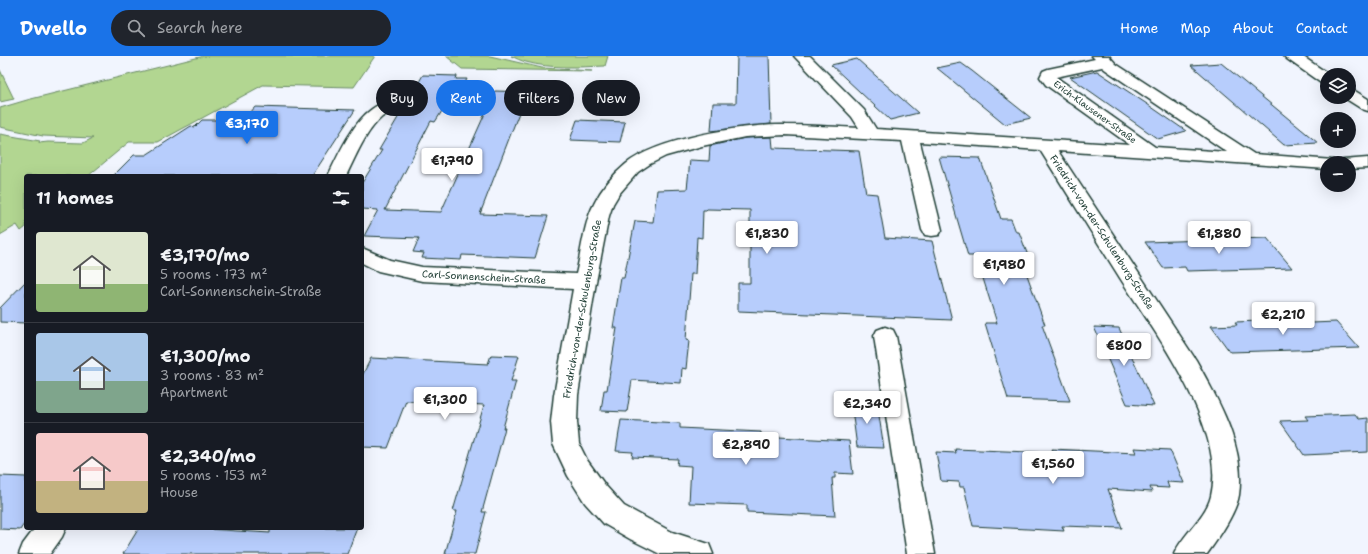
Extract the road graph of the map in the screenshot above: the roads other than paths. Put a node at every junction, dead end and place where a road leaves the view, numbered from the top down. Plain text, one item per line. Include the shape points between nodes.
1 (802, 56) edge
2 (1292, 56) edge
3 (1102, 59) edge
4 (1320, 75) edge
5 (1356, 98) edge
6 (1368, 106) edge
7 (376, 115) edge
8 (872, 134) junction
9 (910, 136) junction
10 (1046, 146) junction
11 (1152, 153) junction
12 (1250, 159) junction
13 (1368, 163) edge
14 (1320, 164) edge
15 (1356, 164) edge
16 (338, 174) edge
17 (932, 230) dead end
18 (364, 256) edge
19 (585, 282) junction
20 (885, 336) dead end
21 (51, 530) edge
22 (34, 554) edge
23 (699, 554) edge
24 (921, 554) edge
25 (1188, 554) edge

1 - 8 street via 858,114
2 - 4 street
3 - 11 street, Erich-Klausener-Straße via 1053,72 1048,77
3 - 12 street, Erich-Klausener-Straße
5 - 6 street
7 - 16 street via 348,154
8 - 9 street, Friedrich-von-der-Schulenburg-Straße
8 - 19 street, Friedrich-von-der-Schulenburg-Straße via 785,130 745,132 681,145 648,158 621,179 603,204
9 - 10 street, Friedrich-von-der-Schulenburg-Straße
9 - 17 street
10 - 11 street, Friedrich-von-der-Schulenburg-Straße
10 - 25 street, Friedrich-von-der-Schulenburg-Straße via 1188,366 1215,422 1226,473 1225,496 1202,538
11 - 12 street, Friedrich-von-der-Schulenburg-Straße
12 - 14 street, Friedrich-von-der-Schulenburg-Straße
13 - 15 street
18 - 19 street, Carl-Sonnenschein-Straße via 386,266 422,274
19 - 23 street, Friedrich-von-der-Schulenburg-Straße via 566,395 564,422 570,456 594,494 614,515 666,543
20 - 24 street
21 - 22 street

